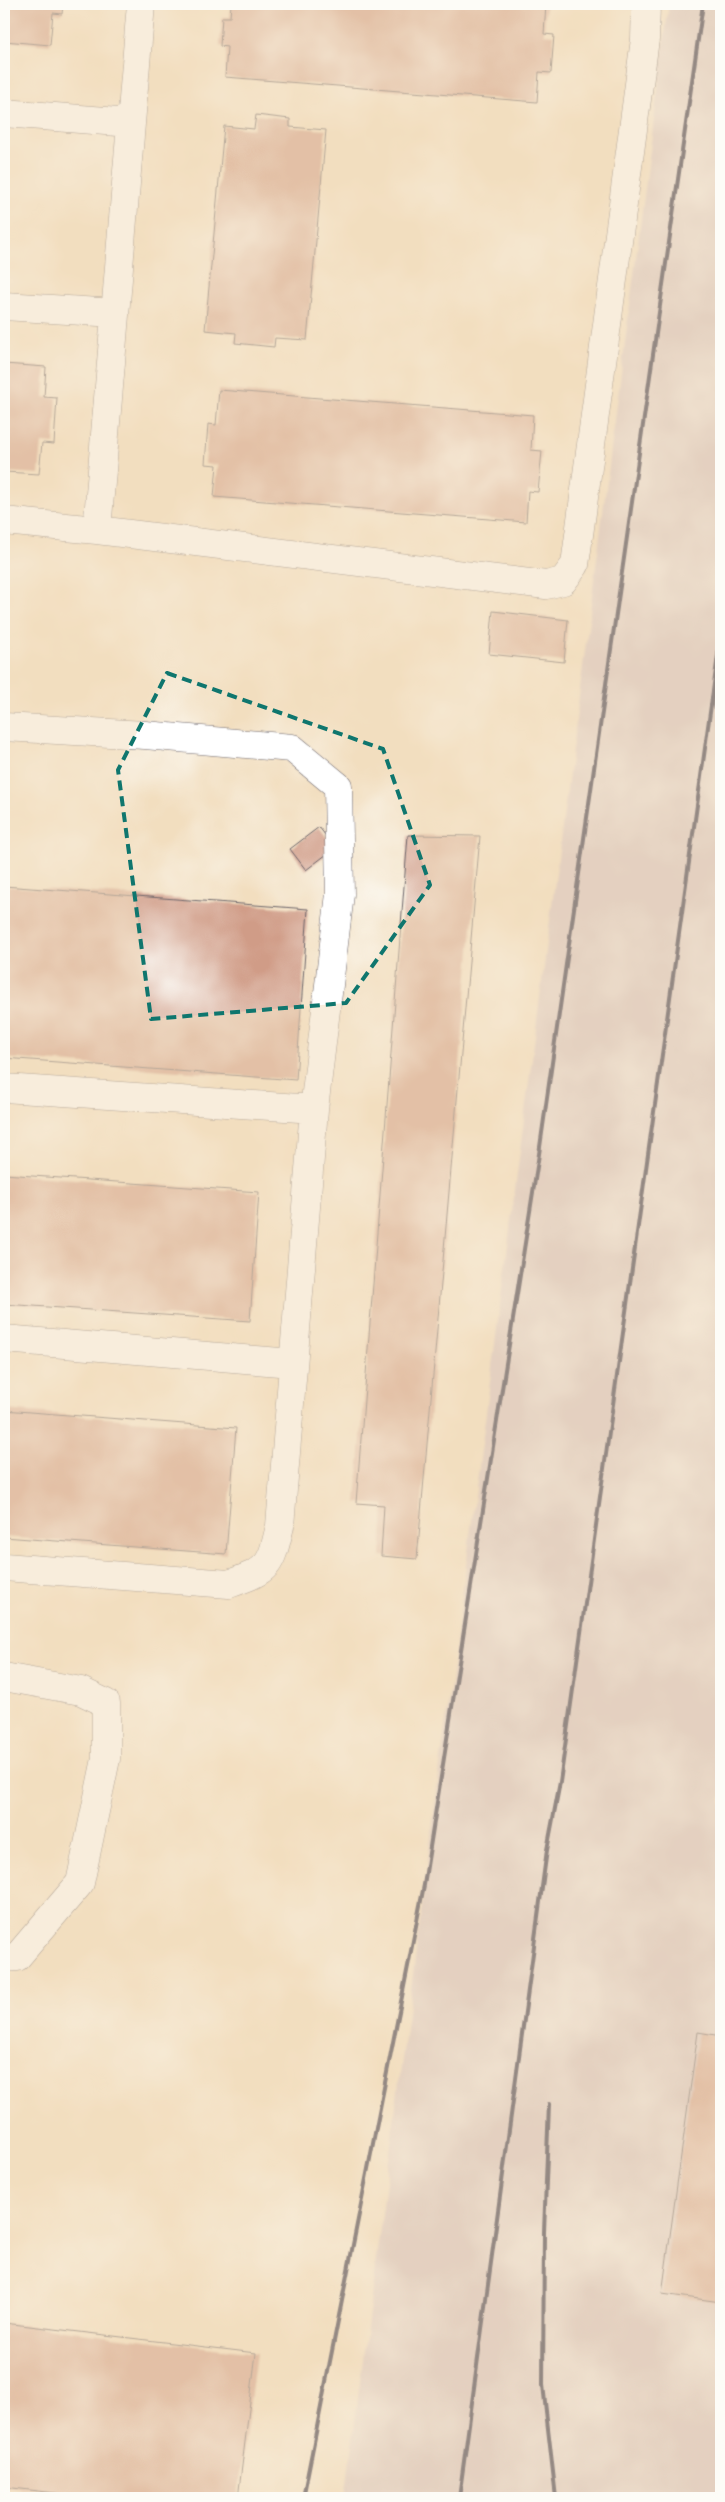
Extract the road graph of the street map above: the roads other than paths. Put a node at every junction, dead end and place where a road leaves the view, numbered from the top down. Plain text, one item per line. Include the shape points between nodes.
1 (141, 4) edge
2 (646, 4) edge
3 (4, 113) edge
4 (131, 123) junction
5 (4, 306) edge
6 (116, 313) junction
7 (4, 521) edge
8 (97, 530) junction
9 (4, 727) edge
10 (4, 1088) edge
11 (314, 1109) junction
12 (4, 1339) edge
13 (292, 1363) junction
14 (4, 1567) edge
15 (4, 1677) edge
16 (4, 1958) edge

1 - 4 lane
2 - 8 lane via 645,39 575,565 563,581 546,585
3 - 4 lane
4 - 6 lane
5 - 6 lane
6 - 8 lane
7 - 8 lane
9 - 11 lane via 292,748 338,786 340,894
10 - 11 lane
11 - 13 lane
12 - 13 lane
13 - 14 lane via 280,1526 272,1556 259,1573 229,1584
15 - 16 lane via 82,1691 106,1703 106,1759 80,1883 17,1957

